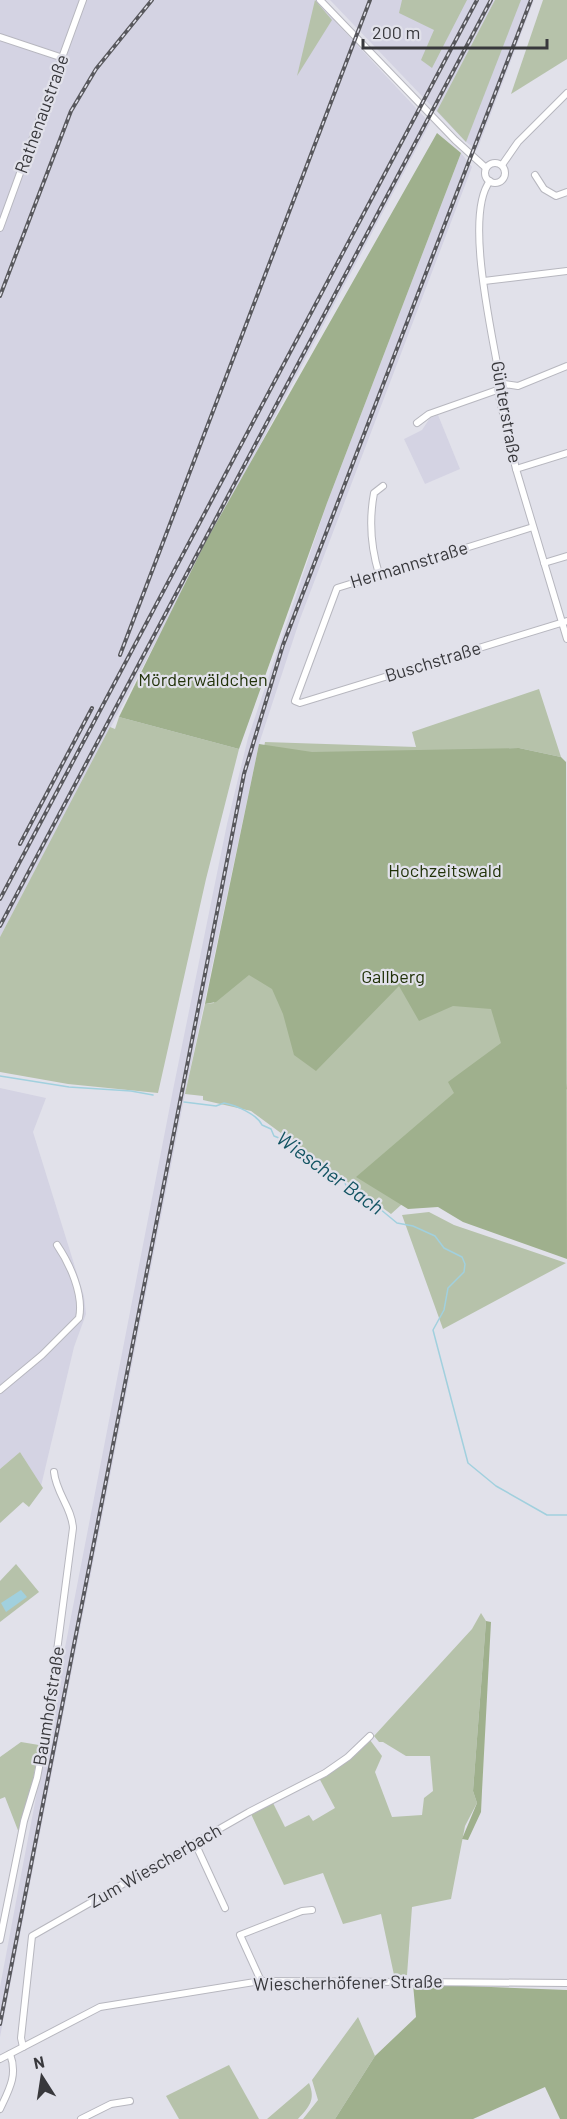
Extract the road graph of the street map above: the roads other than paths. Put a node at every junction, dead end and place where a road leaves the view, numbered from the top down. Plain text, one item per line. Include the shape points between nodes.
1 (83, 0) edge
2 (320, 0) edge
3 (0, 37) edge
4 (63, 58) junction
5 (567, 93) edge
6 (502, 165) junction
7 (486, 168) junction
8 (536, 175) dead end
9 (490, 181) junction
10 (567, 192) edge
11 (0, 228) edge
12 (567, 271) edge
13 (484, 281) junction
14 (567, 366) edge
15 (502, 387) junction
16 (417, 423) dead end
17 (567, 453) edge
18 (516, 470) junction
19 (383, 486) dead end
20 (533, 527) junction
21 (567, 556) edge
22 (544, 563) junction
23 (379, 574) junction
24 (564, 621) edge
25 (567, 639) edge
26 (300, 703) joint
27 (57, 1245) dead end
28 (0, 1390) edge
29 (54, 1472) dead end
30 (370, 1736) dead end
31 (195, 1843) junction
32 (225, 1908) dead end
33 (312, 1910) dead end
34 (0, 1940) edge
35 (261, 1981) junction
36 (567, 1983) edge
37 (23, 2047) junction
38 (10, 2054) junction
39 (0, 2059) edge
40 (130, 2101) dead end
41 (0, 2109) edge
42 (81, 2119) edge

1 - 4 street, Rathenaustraße
2 - 7 street
3 - 4 street
4 - 11 street, Rathenaustraße
5 - 6 street via 518,142
6 - 7 street via 493,163
6 - 9 street, Günterstraße via 504,177 499,182
7 - 9 street
8 - 10 street via 544,189 556,196
9 - 13 street, Günterstraße via 482,194 478,222
12 - 13 street
13 - 15 street, Günterstraße
14 - 15 street via 519,386
15 - 16 street via 429,414
15 - 18 street, Günterstraße via 501,403
17 - 18 street
18 - 20 street, Günterstraße
19 - 23 street via 374,493 371,524
20 - 22 street, Günterstraße
20 - 23 street, Hermannstraße
21 - 22 street
22 - 24 street, Günterstraße
23 - 26 street, Hermannstraße via 334,591 296,692 295,701
24 - 25 street, Günterstraße
24 - 26 street, Buschstraße
27 - 28 street via 67,1259 80,1300 79,1318
29 - 34 street, Baumhofstraße via 73,1528 62,1631 38,1778 24,1821
30 - 31 street, Zum Wiescherbach via 337,1766
31 - 32 street
31 - 37 street, Zum Wiescherbach via 32,1936
33 - 35 street via 240,1935
35 - 36 street, Wiescherhöfener Straße
35 - 37 street, Wiescherhöfener Straße via 110,2005
37 - 38 street, Wiescherhöfener Straße
38 - 39 street, Wiescherhöfener Straße
38 - 41 street via 13,2080
40 - 42 street via 111,2104

